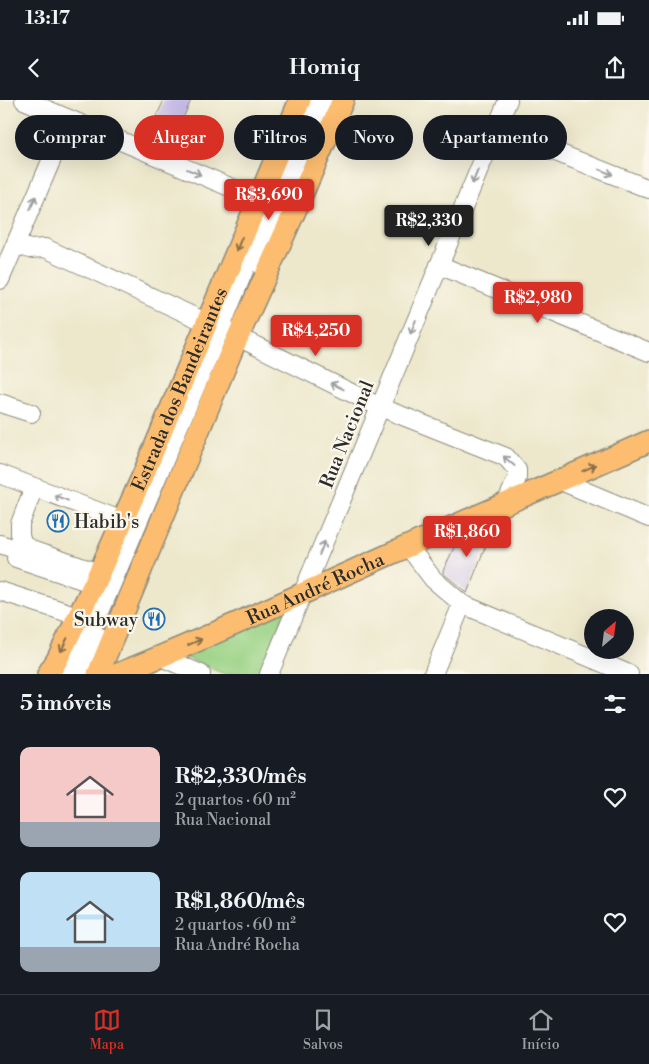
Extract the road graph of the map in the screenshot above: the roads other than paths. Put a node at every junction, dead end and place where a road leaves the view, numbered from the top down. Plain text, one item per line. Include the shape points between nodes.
1 (24, 100) edge
2 (300, 100) edge
3 (314, 100) edge
4 (328, 100) edge
5 (343, 100) edge
6 (508, 100) edge
7 (60, 115) edge
8 (501, 115) edge
9 (124, 142) edge
10 (567, 157) edge
11 (52, 160) edge
12 (482, 160) edge
13 (649, 189) edge
14 (277, 206) junction
15 (24, 226) junction
16 (16, 245) junction
17 (45, 248) junction
18 (439, 265) junction
19 (0, 280) edge
20 (223, 330) junction
21 (649, 352) edge
22 (0, 403) edge
23 (380, 407) junction
24 (31, 413) dead end
25 (649, 441) edge
26 (0, 474) edge
27 (561, 481) junction
28 (34, 487) junction
29 (506, 504) junction
30 (649, 518) edge
31 (123, 522) junction
32 (0, 544) edge
33 (408, 546) junction
34 (0, 553) edge
35 (96, 578) junction
36 (0, 591) edge
37 (304, 593) junction
38 (462, 604) junction
39 (78, 616) junction
40 (161, 657) junction
41 (48, 674) edge
42 (69, 674) edge
43 (84, 674) edge
44 (98, 674) edge
45 (118, 674) edge
46 (201, 674) edge
47 (269, 674) edge
48 (433, 674) edge
49 (629, 674) edge

1 - 7 street
2 - 14 main road, Estrada dos Bandeirantes
3 - 14 street
4 - 14 street
5 - 14 main road, Estrada dos Bandeirantes
6 - 8 street, Rua Nacional
9 -> 14 street
10 -> 13 street
15 -> 11 street
12 -> 18 street, Rua Nacional
14 - 20 main road, Estrada dos Bandeirantes
14 - 20 main road, Estrada dos Bandeirantes
15 - 16 street
15 - 17 street via 41,240
16 - 17 street via 30,249
16 - 19 street
17 - 20 street
18 - 21 street
18 -> 23 street, Rua Nacional
23 -> 20 street
20 - 31 main road, Estrada dos Bandeirantes
20 - 42 street via 99,614
20 - 43 street
20 - 44 main road, Estrada dos Bandeirantes
22 - 24 street
29 -> 23 street via 517,478 517,470 506,457
37 -> 23 street, Rua Nacional
27 -> 25 main road, Rua André Rocha
26 - 28 street
27 - 29 main road, Rua André Rocha
27 - 30 street
31 -> 28 street
28 - 35 street via 20,524 23,545
29 - 33 main road, Rua André Rocha
31 - 35 main road, Estrada dos Bandeirantes
32 - 35 street
33 - 37 main road, Rua André Rocha
33 - 38 street via 433,580
34 - 35 street
35 - 39 main road, Estrada dos Bandeirantes
36 - 39 street
40 -> 37 main road, Rua André Rocha
37 - 47 street, Rua Nacional
38 - 48 street
38 - 49 street
39 -> 41 main road, Estrada dos Bandeirantes
40 - 45 main road, Rua André Rocha
40 - 46 street

